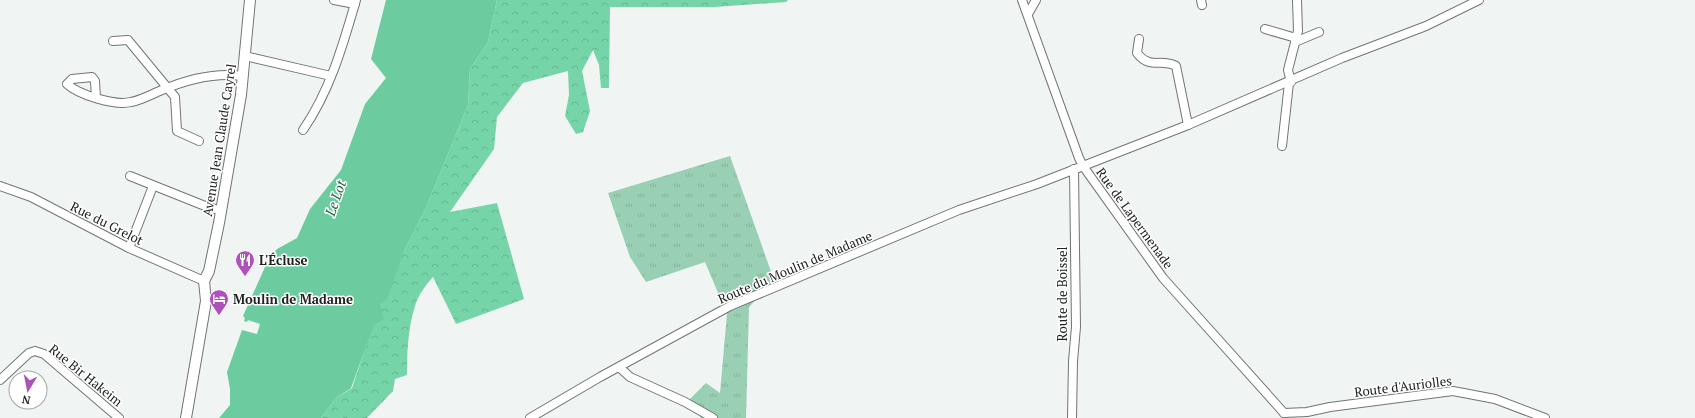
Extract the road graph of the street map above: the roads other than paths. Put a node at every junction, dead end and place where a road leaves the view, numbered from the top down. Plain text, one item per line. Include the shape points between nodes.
1 (250, 0) edge
2 (334, 0) edge
3 (1022, 0) edge
4 (1036, 0) edge
5 (1297, 0) edge
6 (1478, 0) edge
7 (355, 2) edge
8 (1028, 14) junction
9 (1265, 29) dead end
10 (1319, 32) dead end
11 (1139, 39) dead end
12 (1295, 40) junction
13 (113, 41) dead end
14 (245, 56) junction
15 (243, 76) junction
16 (331, 76) junction
17 (1290, 82) junction
18 (168, 88) junction
19 (96, 98) dead end
20 (1188, 125) junction
21 (303, 130) dead end
22 (199, 141) dead end
23 (1282, 146) dead end
24 (1083, 166) junction
25 (1074, 169) junction
26 (130, 176) dead end
27 (0, 186) edge
28 (153, 186) junction
29 (222, 211) junction
30 (129, 248) junction
31 (204, 281) junction
32 (619, 367) junction
33 (0, 380) edge
34 (1284, 416) edge
35 (119, 418) edge
36 (186, 418) edge
37 (530, 418) edge
38 (713, 418) edge
39 (1072, 418) edge
40 (1545, 418) edge

1 - 14 main road, Avenue Jean Claude Cayrel
2 - 7 street
3 - 8 street
4 - 8 street
5 - 12 street via 1299,12
6 - 17 street, Rue de Lapermenade via 1426,26 1342,58
7 - 16 street via 341,53
8 - 24 street
9 - 12 street
10 - 12 street
11 - 20 street via 1137,53 1142,60 1157,64 1168,62 1176,66
12 - 17 street via 1288,70
13 - 18 street via 128,40
14 - 15 main road, Avenue Jean Claude Cayrel
14 - 16 street
15 - 18 street via 208,75
15 - 29 main road, Avenue Jean Claude Cayrel
16 - 21 street via 315,114
17 - 20 street, Rue de Lapermenade
17 - 23 street
18 - 19 street via 131,103 117,104
18 - 22 street via 175,97 177,131
20 - 24 street, Rue de Lapermenade
24 - 25 street, Route du Moulin de Madame
24 - 34 street, Rue de Lapermenade via 1163,278
25 - 32 street, Route du Moulin de Madame via 959,210 730,306
25 - 39 street, Route de Boissel via 1076,327 1072,361
26 - 28 street
27 - 30 street, Rue du Grelot via 31,197
28 - 29 street
28 - 30 street
29 - 31 main road, Avenue Jean Claude Cayrel via 209,272
30 - 31 street, Rue du Grelot
31 - 36 main road via 206,301
32 - 37 street, Route du Moulin de Madame
32 - 38 street via 630,377
33 - 35 street, Rue Bir Hakeim via 29,353 35,351 44,354
34 - 40 street, Route d'Auriolles via 1330,407 1453,391 1495,398

